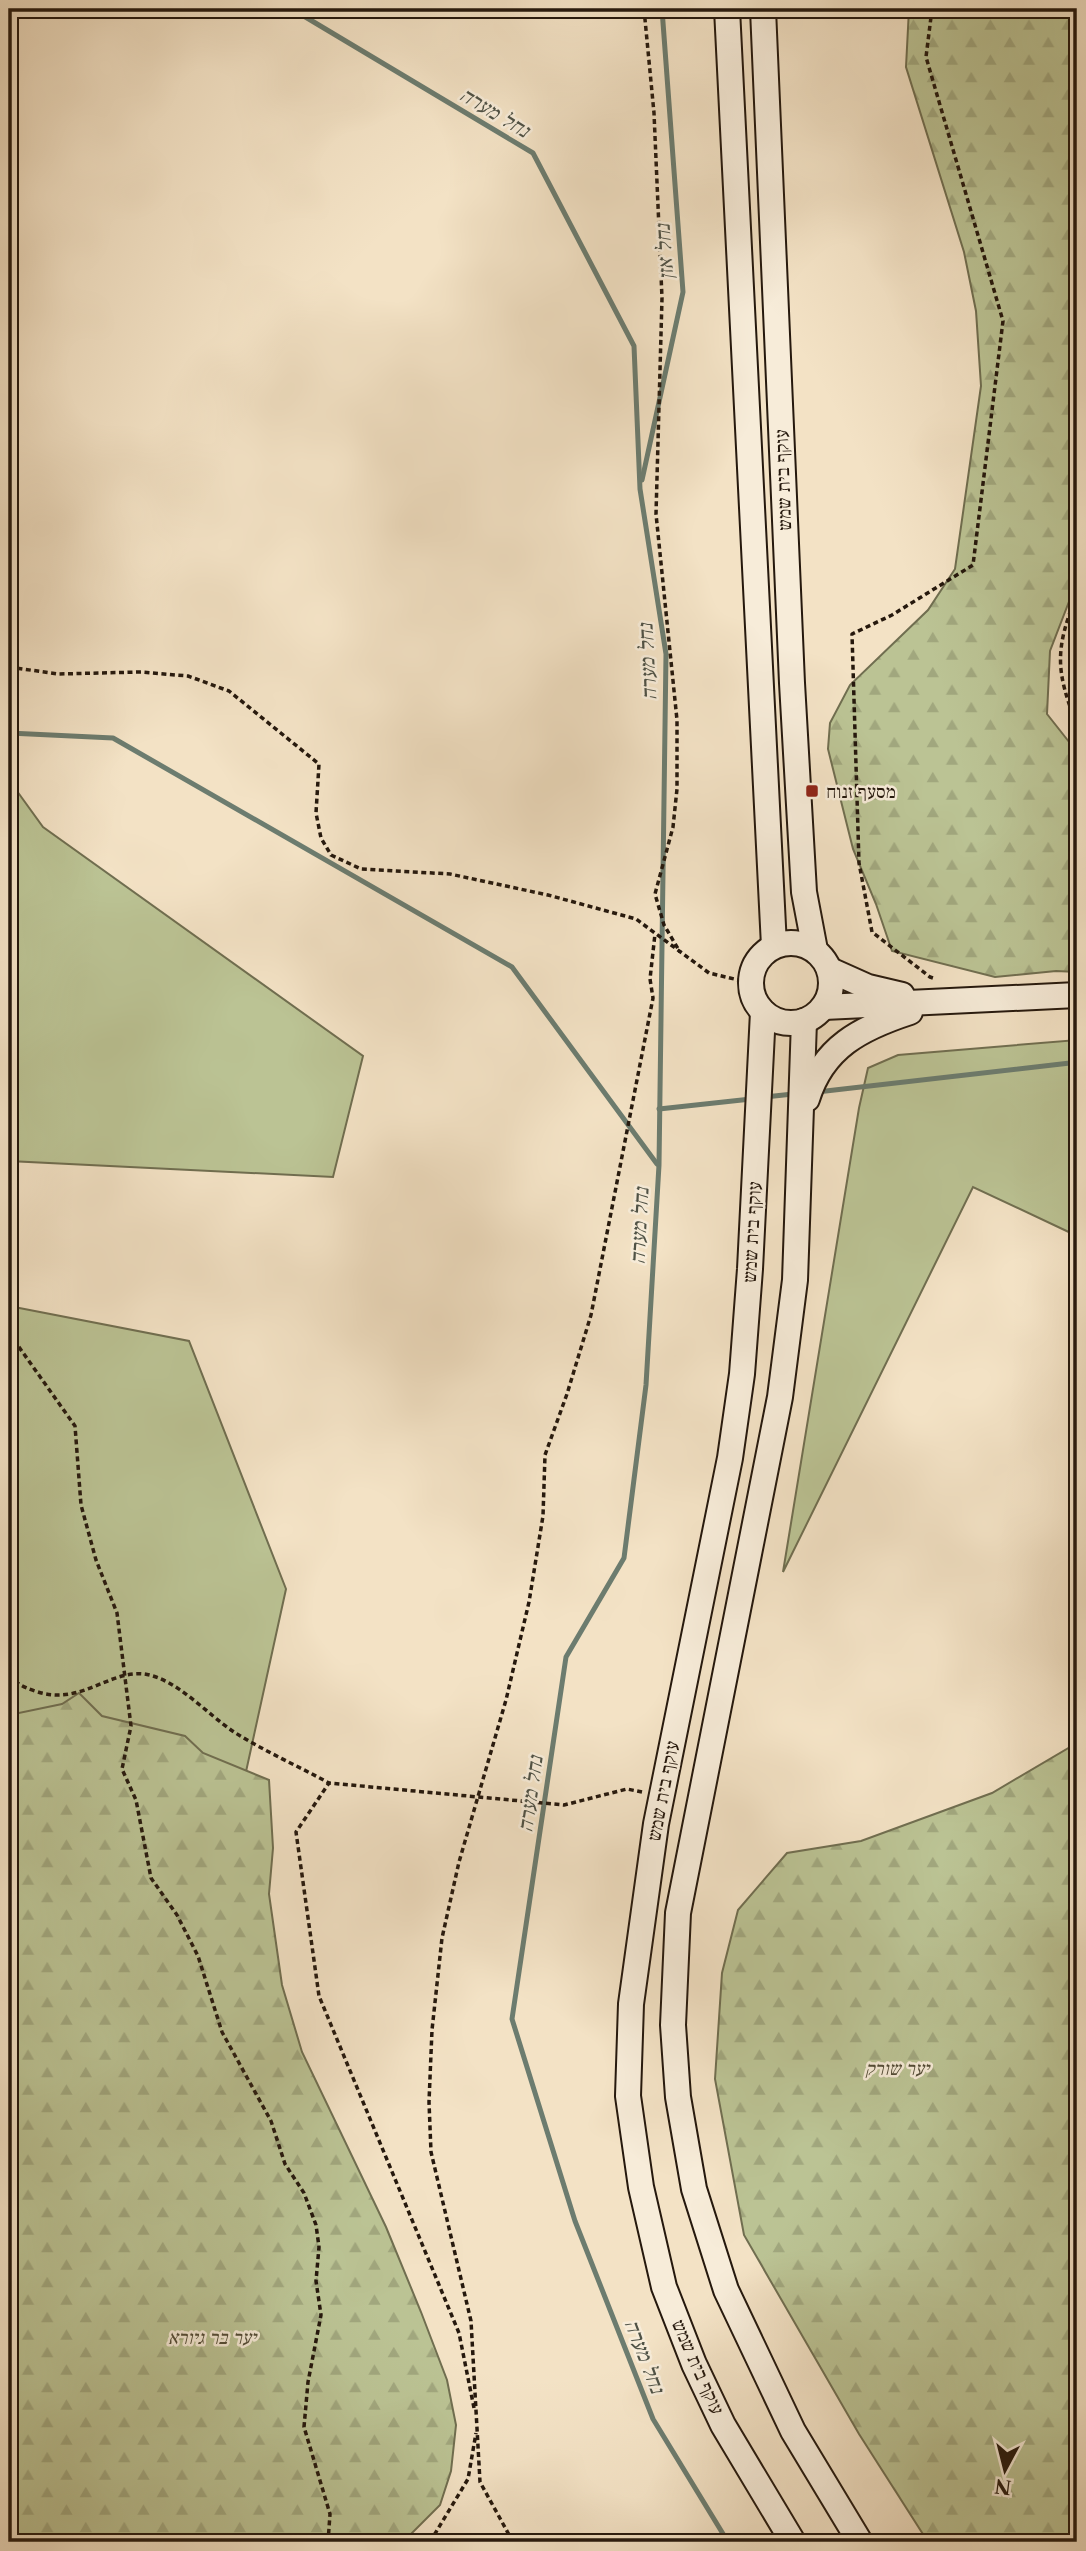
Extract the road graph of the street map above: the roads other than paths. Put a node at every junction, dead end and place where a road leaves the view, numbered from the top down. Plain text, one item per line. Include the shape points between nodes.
1 (727, 9) edge
2 (763, 9) edge
3 (774, 946) junction
4 (815, 950) junction
5 (830, 970) junction
6 (939, 991) junction
7 (1077, 995) edge
8 (824, 1007) junction
9 (763, 1012) junction
10 (804, 1021) junction
11 (800, 1122) junction
12 (793, 2542) edge
13 (860, 2542) edge

1 - 3 main road, עוקף בית שמש
2 - 4 main road, עוקף בית שמש via 792,683 804,892
3 - 4 main road via 795,942
3 - 9 main road via 756,962 751,974 755,1000
4 - 5 main road
5 - 6 main road via 868,987
5 - 8 main road via 830,996
6 - 7 main road
6 - 8 main road
6 - 11 main road via 850,1039 827,1059 813,1081
8 - 10 main road
9 - 10 main road via 782,1022
9 - 12 main road, עוקף בית שמש via 742,1374 730,1458 661,1795 631,2004 628,2096 641,2187 664,2287 723,2425
10 - 11 main road, עוקף בית שמש
11 - 13 main road, עוקף בית שמש via 795,1280 780,1397 678,1913 673,2025 678,2097 694,2189 726,2290 793,2431

